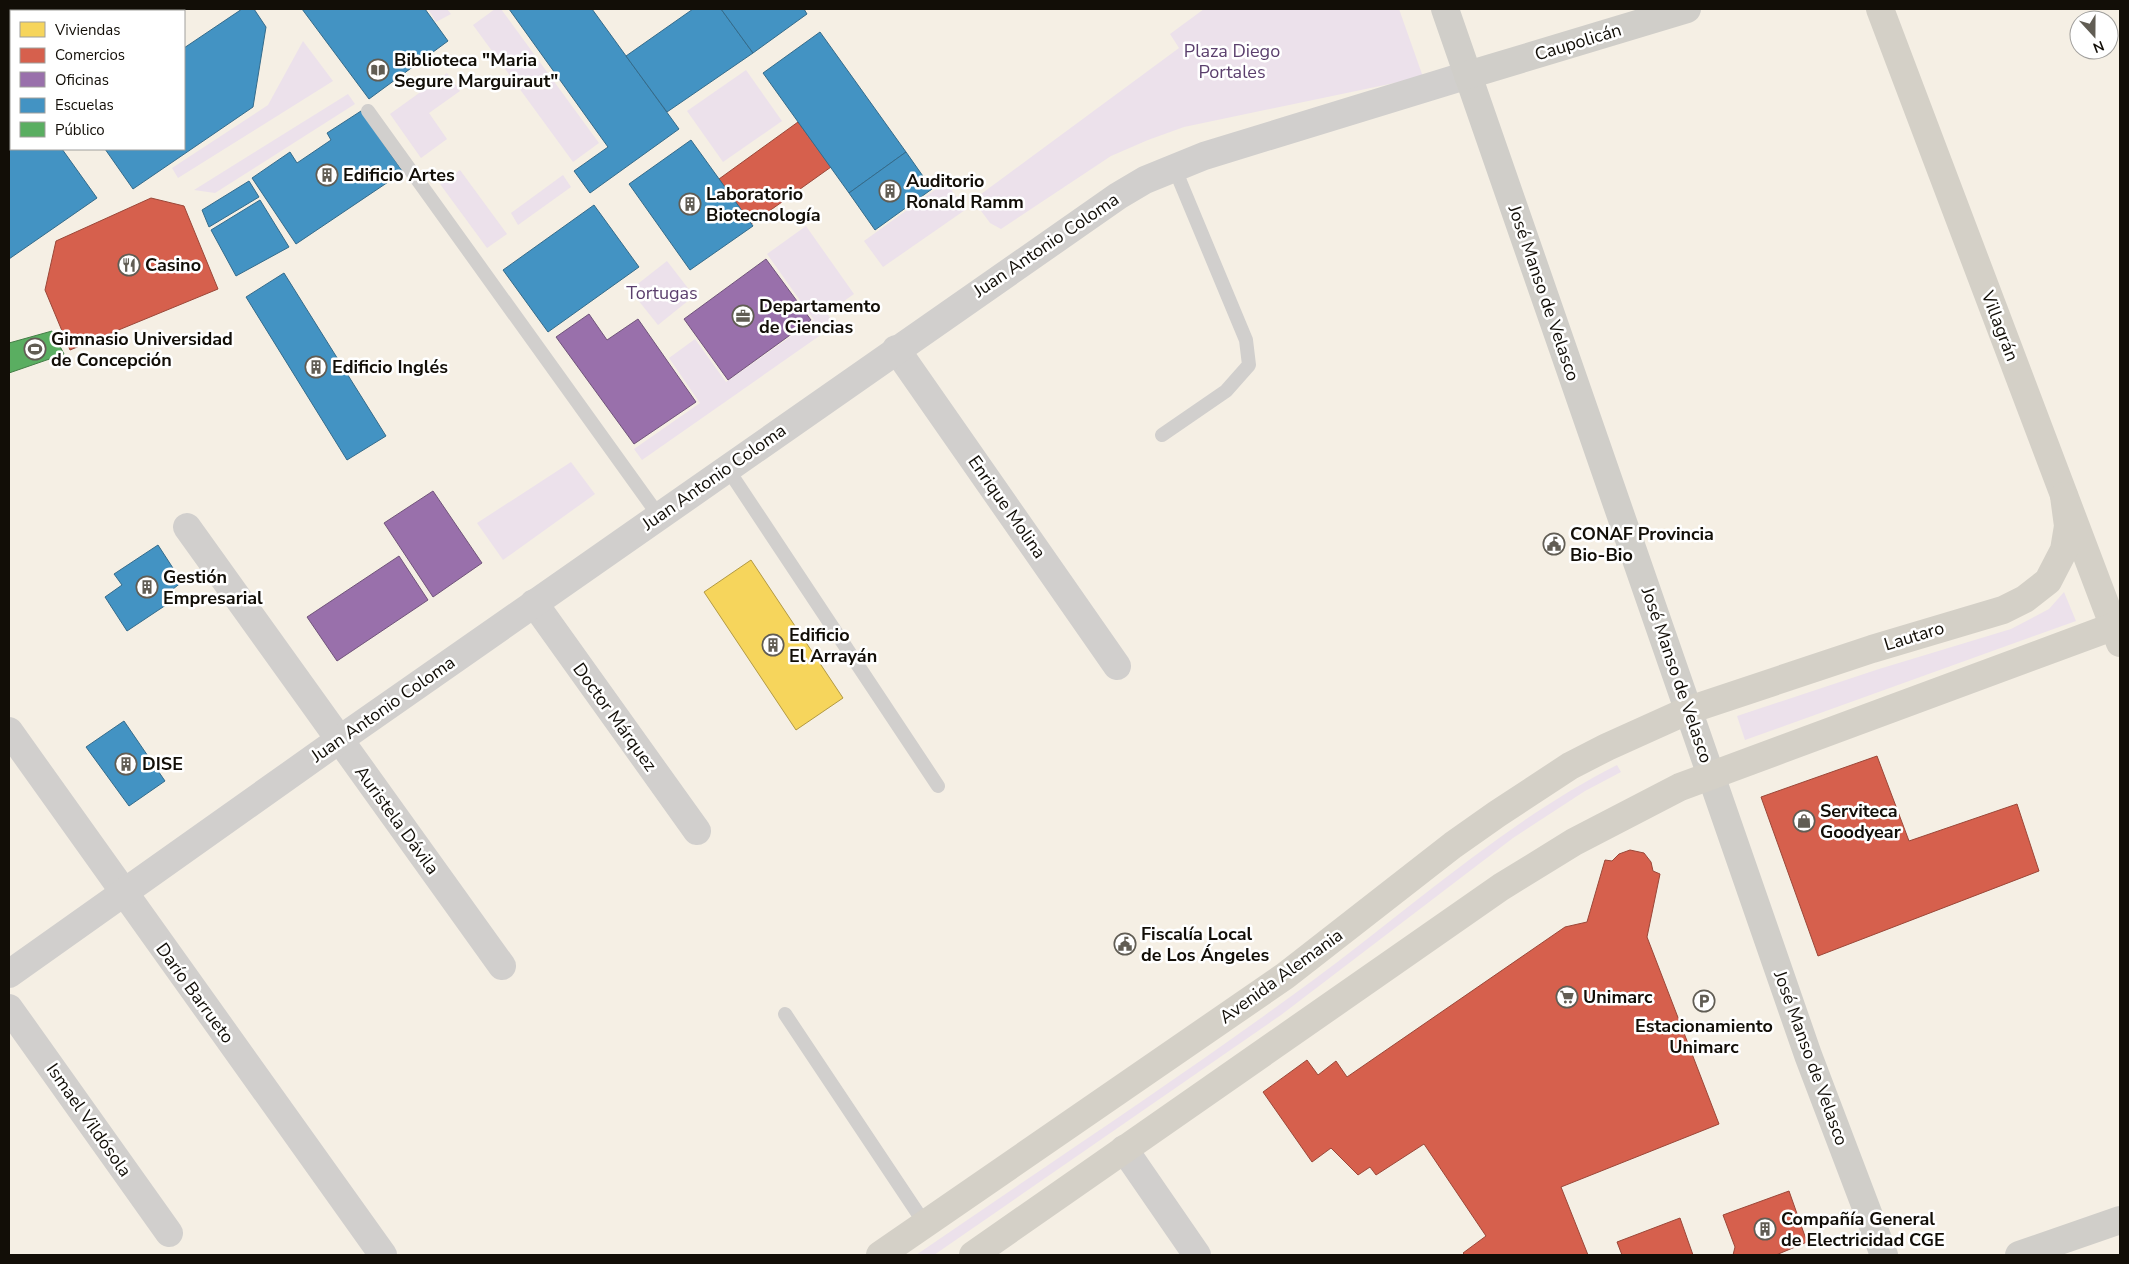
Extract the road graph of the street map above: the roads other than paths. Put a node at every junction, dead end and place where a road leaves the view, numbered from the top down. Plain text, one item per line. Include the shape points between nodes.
1 (1445, 9) edge
2 (1687, 9) edge
3 (1880, 9) edge
4 (1468, 75) junction
5 (368, 111) dead end
6 (1174, 167) junction
7 (896, 349) junction
8 (1162, 434) dead end
9 (727, 468) junction
10 (2064, 496) junction
11 (659, 516) junction
12 (187, 527) dead end
13 (534, 603) junction
14 (2118, 631) edge
15 (1118, 666) dead end
16 (1689, 710) junction
17 (9, 731) edge
18 (339, 740) junction
19 (1711, 775) junction
20 (938, 786) dead end
21 (697, 831) dead end
22 (123, 893) junction
23 (502, 966) dead end
24 (9, 974) edge
25 (9, 1008) edge
26 (785, 1014) dead end
27 (1124, 1149) junction
28 (2120, 1220) edge
29 (925, 1224) junction
30 (168, 1233) dead end
31 (382, 1255) edge
32 (880, 1255) edge
33 (972, 1255) edge
34 (1197, 1255) edge
35 (1884, 1255) edge
36 (2019, 1255) edge

1 - 4 main road, José Manso de Velasco
2 - 4 main road, Caupolicán
3 - 10 main road, Villagrán
4 - 6 street, Juan Antonio Coloma
4 - 16 main road, José Manso de Velasco
5 - 11 lane
6 - 7 street, Juan Antonio Coloma via 1091,212
6 - 8 lane via 1246,340 1248,365 1226,391
7 - 9 street, Juan Antonio Coloma
7 - 15 street, Enrique Molina
9 - 11 street, Juan Antonio Coloma
9 - 20 lane
10 - 14 main road, Villagrán
10 - 16 main road, Lautaro via 2068,526 2060,560 2040,588 2015,605 1872,648
11 - 13 street, Juan Antonio Coloma
12 - 18 street, Auristela Dávila
13 - 18 street, Juan Antonio Coloma
13 - 21 street, Doctor Márquez
14 - 19 main road
16 - 19 main road, José Manso de Velasco
16 - 29 main road, Avenida Alemania via 1570,766 1497,814 1285,976
17 - 22 street, Darío Barrueto
18 - 22 street, Juan Antonio Coloma
18 - 23 street, Auristela Dávila
19 - 27 main road via 1610,822 1538,864
19 - 35 main road, José Manso de Velasco via 1812,1064
22 - 24 street, Juan Antonio Coloma
22 - 31 street, Darío Barrueto
25 - 30 street, Ismael Vildósola
26 - 29 lane
27 - 33 main road
27 - 34 street
28 - 36 main road
29 - 32 main road, Avenida Alemania

